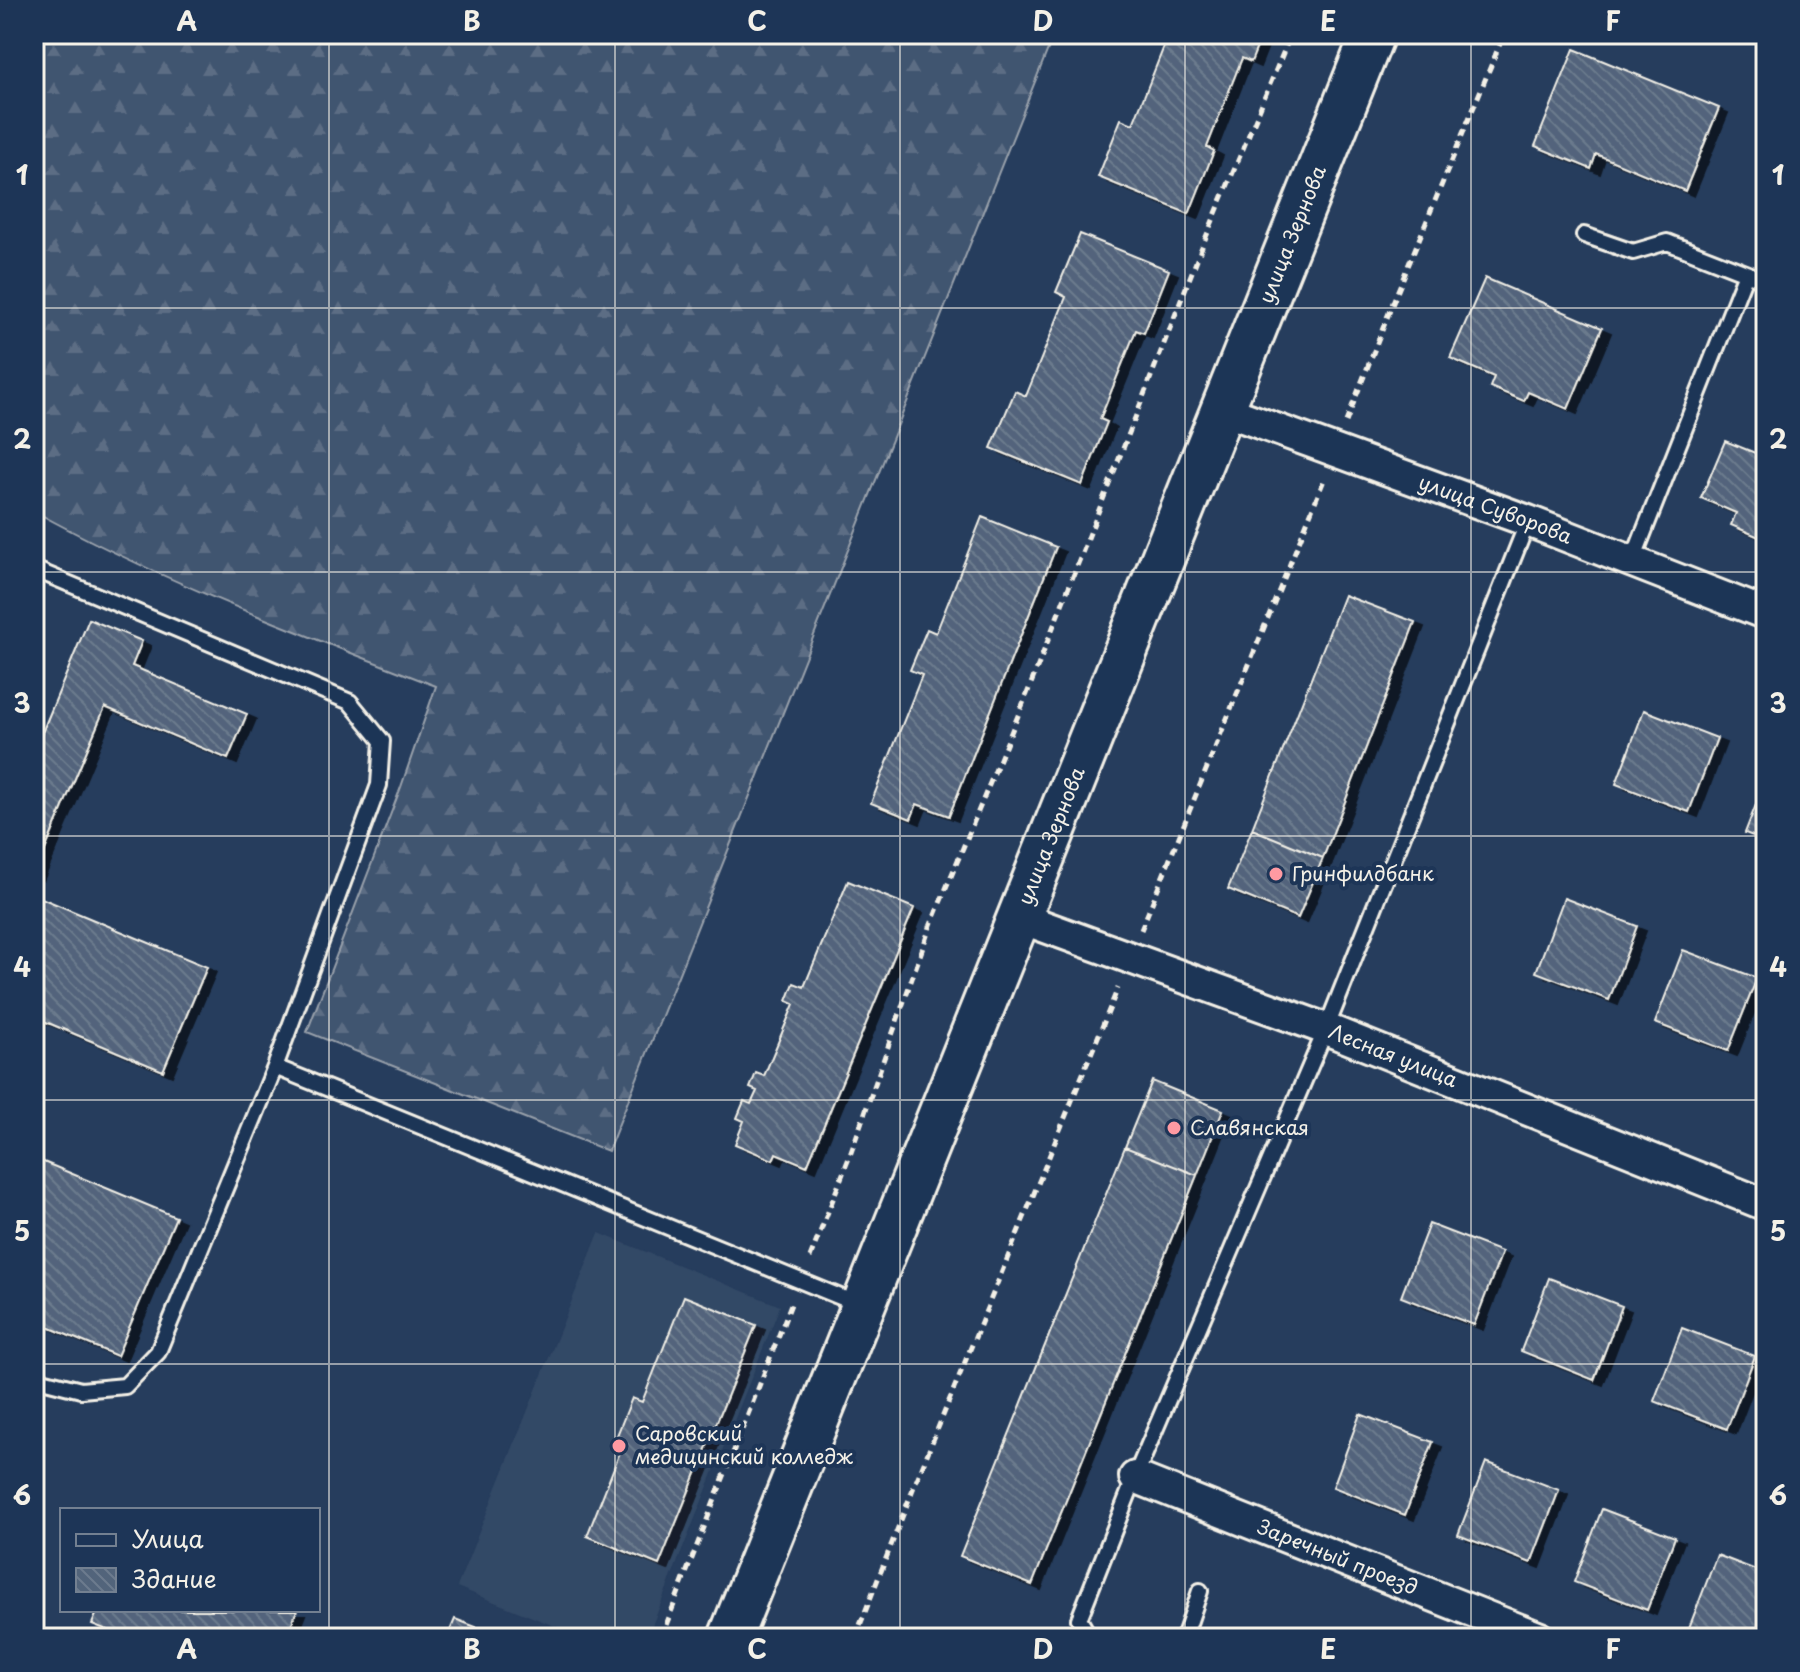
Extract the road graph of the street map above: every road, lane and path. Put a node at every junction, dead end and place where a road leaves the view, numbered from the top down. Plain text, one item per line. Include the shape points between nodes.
1 (1291, 34) edge
2 (1373, 34) edge
3 (1504, 34) edge
4 (1584, 235) dead end
5 (1746, 273) junction
6 (1766, 281) edge
7 (1221, 409) junction
8 (1335, 451) junction
9 (1528, 521) junction
10 (1632, 562) junction
11 (34, 569) edge
12 (1766, 614) edge
13 (1018, 917) junction
14 (1130, 958) junction
15 (1326, 1029) junction
16 (275, 1067) junction
17 (1766, 1205) edge
18 (801, 1281) junction
19 (862, 1306) junction
20 (34, 1378) edge
21 (1135, 1477) junction
22 (1200, 1591) dead end
23 (661, 1638) edge
24 (730, 1638) edge
25 (855, 1638) edge
26 (1090, 1638) edge
27 (1184, 1638) edge
28 (1540, 1638) edge

1 - 18 path via 930,927
2 - 7 main road, улица Зернова
3 - 8 path
4 - 5 lane via 1633,252 1667,242
5 - 6 lane
5 - 10 lane
7 - 8 street, улица Суворова
7 - 13 main road, улица Зернова
8 - 9 street, улица Суворова
8 - 14 path
9 - 10 street, улица Суворова
9 - 15 lane
10 - 12 street, улица Суворова
11 - 16 lane via 350,702 382,741 379,785
13 - 14 street, Лесная улица
13 - 19 main road, улица Зернова
14 - 15 street, Лесная улица
14 - 25 path
15 - 17 street, Лесная улица
15 - 21 lane
16 - 18 lane
16 - 20 lane via 158,1352 125,1386 81,1390
18 - 19 lane
18 - 23 path
19 - 24 main road, улица Зернова
21 - 26 lane via 1079,1619
21 - 28 street, Заречный проезд
22 - 27 lane

